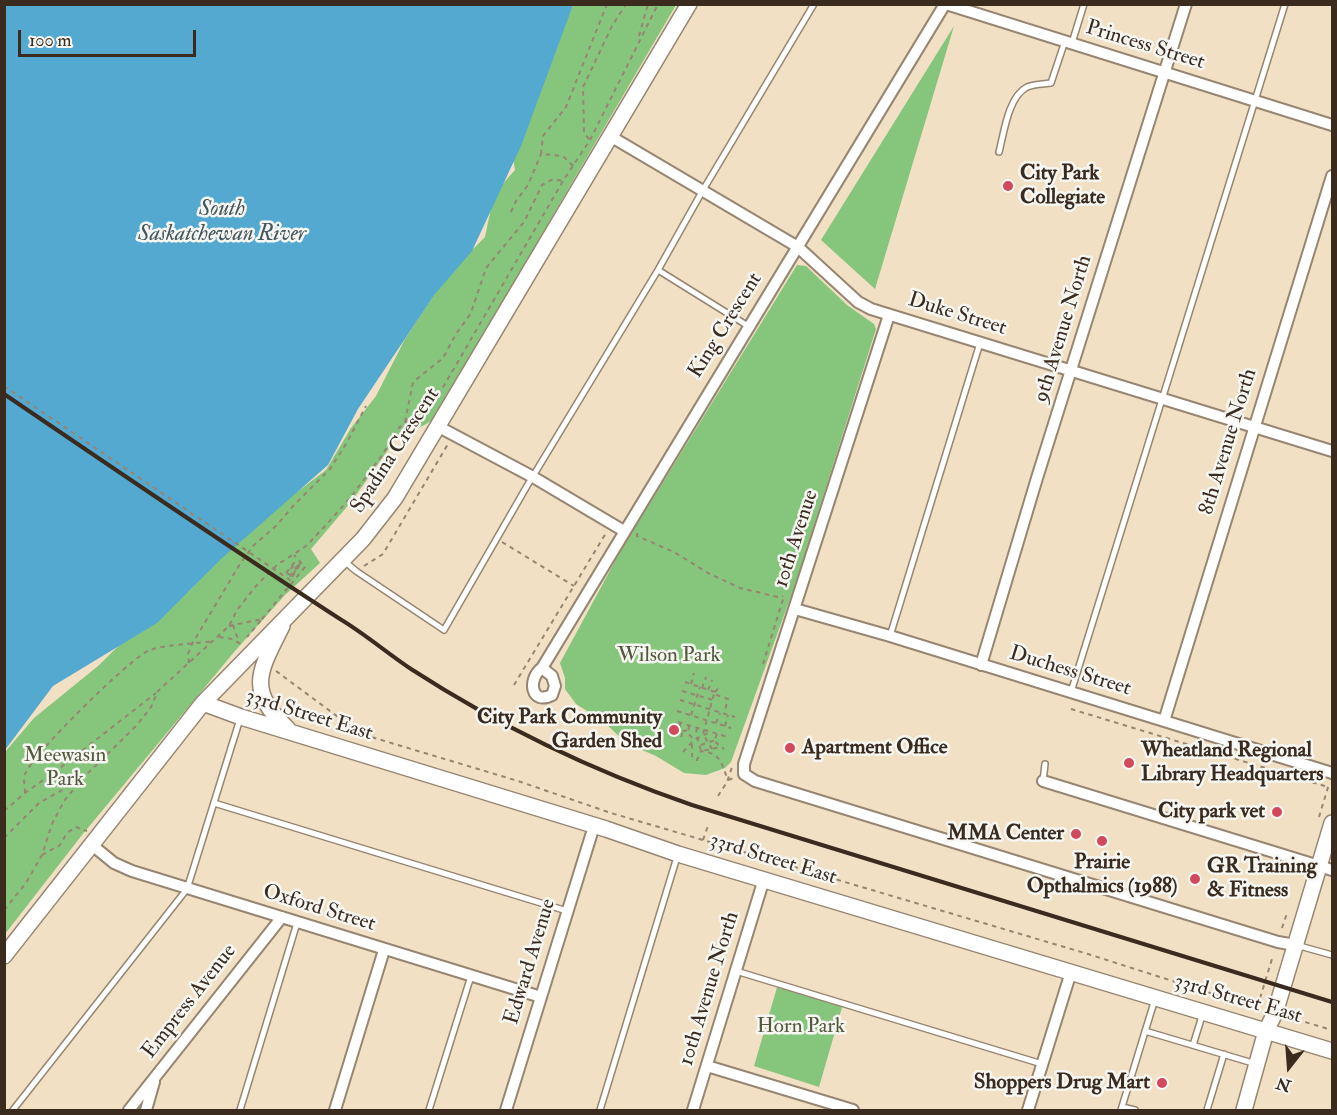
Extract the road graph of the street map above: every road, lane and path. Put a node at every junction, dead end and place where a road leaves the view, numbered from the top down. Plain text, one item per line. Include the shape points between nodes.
1 (607, 4) edge
2 (626, 4) edge
3 (648, 4) edge
4 (658, 4) edge
5 (688, 4) edge
6 (814, 4) edge
7 (945, 4) edge
8 (1084, 4) edge
9 (1186, 4) edge
10 (1285, 4) edge
11 (638, 42) junction
12 (1068, 43) junction
13 (1165, 72) junction
14 (1255, 100) junction
15 (1332, 125) edge
16 (610, 136) junction
17 (590, 140) junction
18 (999, 152) dead end
19 (541, 154) junction
20 (573, 166) junction
21 (1332, 176) edge
22 (563, 181) junction
23 (703, 190) junction
24 (511, 212) dead end
25 (798, 247) junction
26 (658, 270) junction
27 (889, 315) junction
28 (749, 327) junction
29 (980, 343) junction
30 (1071, 369) junction
31 (4, 386) edge
32 (1162, 398) junction
33 (366, 406) dead end
34 (405, 422) junction
35 (1254, 426) junction
36 (439, 427) junction
37 (451, 444) dead end
38 (1332, 451) edge
39 (534, 477) junction
40 (626, 527) junction
41 (606, 533) dead end
42 (497, 539) junction
43 (294, 555) junction
44 (343, 560) junction
45 (300, 562) junction
46 (356, 571) junction
47 (574, 586) junction
48 (800, 594) junction
49 (795, 609) junction
50 (287, 617) junction
51 (262, 619) junction
52 (231, 625) junction
53 (890, 636) junction
54 (218, 637) junction
55 (214, 641) junction
56 (240, 644) junction
57 (192, 645) junction
58 (189, 663) junction
59 (265, 663) junction
60 (981, 665) junction
61 (542, 668) dead end
62 (694, 673) dead end
63 (706, 677) dead end
64 (712, 680) dead end
65 (685, 682) dead end
66 (691, 684) junction
67 (514, 685) dead end
68 (720, 686) dead end
69 (701, 688) junction
70 (708, 690) junction
71 (158, 691) junction
72 (682, 691) dead end
73 (715, 693) junction
74 (1071, 693) junction
75 (697, 695) junction
76 (680, 700) dead end
77 (713, 700) junction
78 (203, 703) junction
79 (694, 704) junction
80 (1071, 708) dead end
81 (710, 709) junction
82 (676, 711) dead end
83 (720, 712) junction
84 (726, 714) junction
85 (691, 715) junction
86 (241, 717) junction
87 (735, 717) dead end
88 (707, 720) junction
89 (1164, 721) junction
90 (717, 723) junction
91 (689, 726) junction
92 (725, 726) junction
93 (697, 728) junction
94 (731, 728) dead end
95 (688, 730) junction
96 (704, 730) junction
97 (683, 731) junction
98 (710, 732) junction
99 (292, 733) junction
100 (716, 734) junction
101 (705, 736) junction
102 (681, 737) dead end
103 (728, 737) dead end
104 (696, 739) junction
105 (715, 740) junction
106 (709, 743) junction
107 (692, 744) junction
108 (700, 746) junction
109 (712, 749) junction
110 (701, 751) junction
111 (683, 752) dead end
112 (1045, 764) dead end
113 (1332, 773) edge
114 (83, 778) junction
115 (728, 780) dead end
116 (1043, 780) joint
117 (1328, 787) dead end
118 (25, 793) junction
119 (214, 803) junction
120 (4, 811) edge
121 (709, 823) dead end
122 (1332, 823) edge
123 (594, 825) junction
124 (4, 838) edge
125 (703, 840) junction
126 (95, 841) junction
127 (678, 854) junction
128 (42, 855) junction
129 (1326, 868) edge
130 (764, 879) junction
131 (188, 889) junction
132 (4, 910) edge
133 (567, 911) junction
134 (282, 917) junction
135 (297, 923) junction
136 (1294, 945) junction
137 (384, 950) junction
138 (4, 956) edge
139 (1332, 956) edge
140 (1272, 959) dead end
141 (736, 971) junction
142 (1071, 972) junction
143 (471, 976) junction
144 (541, 997) junction
145 (1155, 998) junction
146 (1204, 1012) junction
147 (1288, 1017) dead end
148 (1332, 1030) edge
149 (1145, 1031) junction
150 (1266, 1031) junction
151 (1193, 1046) junction
152 (1332, 1051) edge
153 (1224, 1054) junction
154 (1042, 1064) junction
155 (1257, 1064) junction
156 (707, 1066) junction
157 (156, 1076) junction
158 (1122, 1109) edge
159 (13, 1110) edge
160 (129, 1110) edge
161 (146, 1110) edge
162 (240, 1110) edge
163 (335, 1110) edge
164 (429, 1110) edge
165 (506, 1110) edge
166 (600, 1110) edge
167 (693, 1110) edge
168 (853, 1110) edge
169 (1028, 1110) edge
170 (1135, 1110) edge
171 (1207, 1110) edge
172 (1244, 1110) edge

1 - 19 path via 566,107 543,136
2 - 17 path via 583,87 584,133
3 - 11 path
4 - 11 path
5 - 16 street, Spadina Crescent
6 - 23 lane
7 - 12 street, Princess Street
7 - 25 street, King Crescent
8 - 12 lane
9 - 13 street, 9th Avenue North
10 - 14 lane
11 - 17 path
12 - 13 street, Princess Street
12 - 18 lane via 1051,83 1017,94
13 - 14 street, Princess Street
13 - 30 street, 9th Avenue North
14 - 15 street, Princess Street
14 - 32 lane
16 - 23 street, Duke Street
16 - 36 street, Spadina Crescent
17 - 20 path
19 - 20 path via 563,156
19 - 24 path
20 - 22 path
21 - 35 street, 8th Avenue North
22 - 34 path via 430,408
22 - 34 path via 553,178 542,185 524,222 486,268 471,313 443,358 413,382
23 - 25 street, Duke Street
23 - 26 lane
25 - 27 street, Duke Street via 858,302
25 - 28 street, King Crescent
26 - 28 lane
26 - 39 lane
27 - 29 street, Duke Street
27 - 48 street, 10th Avenue
28 - 40 street, King Crescent
29 - 30 street, Duke Street
29 - 53 lane
30 - 32 street, Duke Street
30 - 60 street, 9th Avenue North
31 - 45 path, bridge via 290,580 299,566 294,563 286,573 290,576 294,571 297,566 295,564 287,573 292,576 296,569
32 - 35 street, Duke Street
32 - 74 lane
33 - 57 path via 330,469 253,546
34 - 43 path via 351,497
35 - 38 street, Duke Street
35 - 89 street, 8th Avenue North
36 - 39 street
36 - 44 street, Spadina Crescent via 395,498
37 - 46 path via 382,554
39 - 40 street
39 - 42 lane
40 - 48 path via 638,528 637,536 740,588 778,597
40 - 61 street, King Crescent
41 - 47 path
42 - 46 lane via 444,630
42 - 47 path
43 - 45 path
43 - 52 path via 256,586 237,610
44 - 46 lane
44 - 50 street, Spadina Crescent
45 - 51 path via 305,567
47 - 67 path
48 - 49 street, 10th Avenue
49 - 53 street, Duchess Street
49 - 136 street, 10th Avenue via 744,774 755,781
50 - 59 street
50 - 78 street, Spadina Crescent
51 - 52 path
51 - 56 path
52 - 54 path
52 - 56 path
53 - 60 street, Duchess Street
54 - 55 path
54 - 56 path
55 - 57 path
55 - 58 path
57 - 58 path
57 - 118 path via 147,651 97,693 24,775
58 - 71 path
59 - 99 street via 262,698
59 - 125 path via 368,736
60 - 74 street, Duchess Street
62 - 66 path
63 - 69 path
64 - 70 path
65 - 66 path
66 - 69 path
68 - 73 path
69 - 70 path
69 - 75 path
70 - 73 path
71 - 114 path via 136,725
71 - 118 path
72 - 75 path
73 - 77 path
73 - 84 path via 728,699
74 - 89 street, Duchess Street
75 - 77 path
75 - 79 path
76 - 79 path
77 - 81 path
78 - 86 street, 33rd Street East
78 - 126 street, Spadina Crescent
79 - 81 path
79 - 85 path
80 - 117 path
81 - 83 path
81 - 88 path
82 - 85 path
83 - 84 path
83 - 90 path
84 - 87 path
84 - 92 path
85 - 88 path
86 - 99 street, 33rd Street East
86 - 119 lane
88 - 90 path
88 - 96 path
89 - 113 street, Duchess Street
90 - 92 path
90 - 100 path
91 - 93 path
91 - 95 path
91 - 97 path via 679,723
92 - 94 path
93 - 96 path
93 - 104 path
95 - 97 path
95 - 104 path
96 - 98 path
96 - 101 path
97 - 102 path
98 - 100 path
98 - 101 path
99 - 123 street, 33rd Street East
100 - 103 path
100 - 105 path
101 - 104 path
101 - 106 path
104 - 107 path
104 - 108 path
105 - 106 path
105 - 109 path via 723,748
106 - 108 path
106 - 109 path
107 - 110 path via 695,760
107 - 111 path
108 - 110 path
109 - 110 path
110 - 115 path via 719,757
112 - 116 lane
114 - 124 path via 39,803
114 - 128 path via 64,801
116 - 129 street
118 - 120 path
119 - 131 lane
119 - 133 lane
121 - 125 path
122 - 129 street
123 - 127 street, 33rd Street East
123 - 133 street, Edward Avenue
125 - 140 path via 1257,1008
126 - 128 path via 86,830 76,827 60,845
126 - 131 street, Oxford Street via 114,863
126 - 138 street, Spadina Crescent
127 - 130 street, 33rd Street East
127 - 166 lane
128 - 132 path
129 - 136 street
130 - 141 street, 10th Avenue North
130 - 142 street, 33rd Street East
131 - 134 street, Oxford Street
131 - 159 lane
133 - 144 street, Edward Avenue
134 - 135 street, Oxford Street
134 - 157 street, Empress Avenue
135 - 137 street, Oxford Street
135 - 162 lane
136 - 139 lane
136 - 150 street
137 - 143 street, Oxford Street
137 - 163 street
141 - 154 lane
141 - 156 street, 10th Avenue North
142 - 145 street, 33rd Street East
142 - 154 street
143 - 144 street, Oxford Street
143 - 164 lane
144 - 165 street, Edward Avenue
145 - 146 street, 33rd Street East
145 - 149 lane
146 - 150 street, 33rd Street East
146 - 151 lane
147 - 148 path
149 - 151 lane
149 - 158 lane
150 - 152 street, 33rd Street East
150 - 155 street
151 - 153 lane
153 - 155 lane
153 - 171 lane
154 - 169 street
155 - 172 street
156 - 167 street, 10th Avenue North
156 - 168 street
157 - 160 street, Empress Avenue
157 - 161 street
158 - 170 lane

